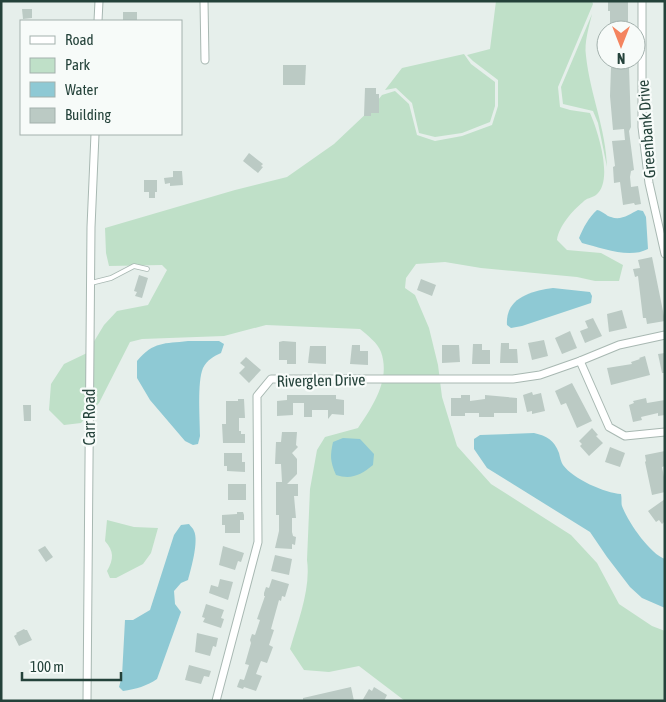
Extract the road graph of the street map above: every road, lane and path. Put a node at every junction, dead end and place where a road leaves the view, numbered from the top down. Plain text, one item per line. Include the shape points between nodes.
1 (99, 1) edge
2 (204, 1) edge
3 (642, 1) edge
4 (98, 20) edge
5 (205, 60) dead end
6 (94, 135) edge
7 (665, 254) edge
8 (147, 269) dead end
9 (91, 283) junction
10 (665, 335) edge
11 (580, 361) junction
12 (665, 432) edge
13 (87, 701) edge
14 (216, 701) edge

1 - 4 street
2 - 5 street
3 - 7 street, Greenbank Drive via 642,127 649,183
6 - 9 street, Carr Road
8 - 9 lane via 134,266 111,278
9 - 13 street, Carr Road
10 - 11 street, Riverglen Drive via 619,345
11 - 12 street via 609,427 625,436
11 - 14 street, Riverglen Drive via 540,375 513,379 271,379 257,396 258,542

